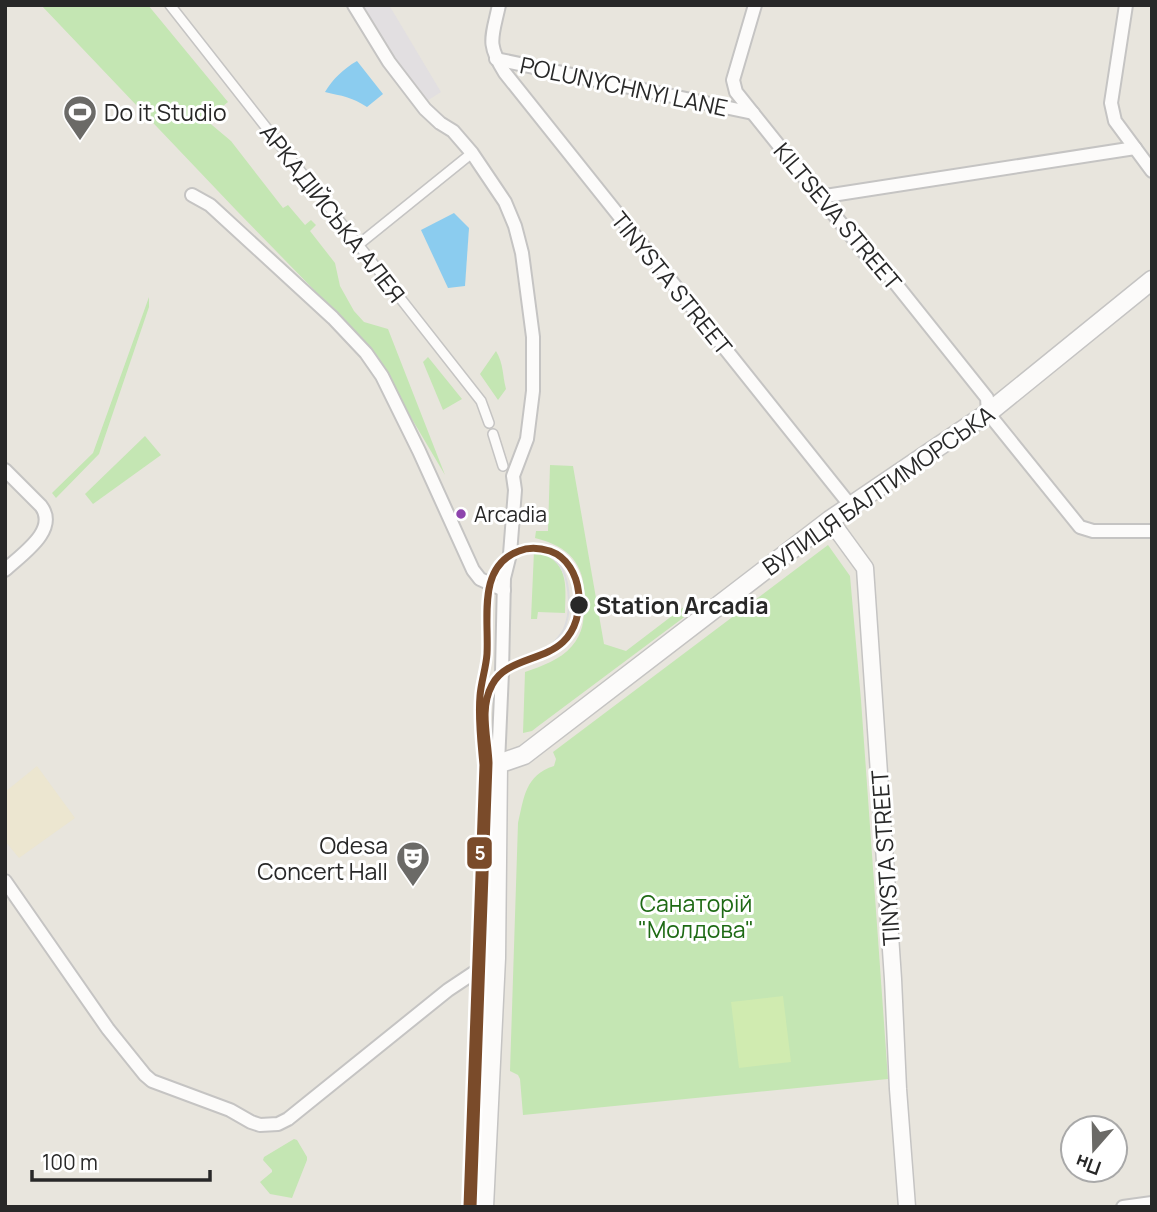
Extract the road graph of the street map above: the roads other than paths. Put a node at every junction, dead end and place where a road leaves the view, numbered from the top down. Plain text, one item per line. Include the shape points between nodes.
1 (170, 5) edge
2 (354, 5) edge
3 (499, 5) edge
4 (755, 5) edge
5 (1126, 5) edge
6 (496, 59) junction
7 (753, 113) junction
8 (1135, 148) junction
9 (472, 153) junction
10 (1152, 171) edge
11 (192, 195) dead end
12 (819, 197) junction
13 (358, 245) junction
14 (1152, 280) edge
15 (988, 413) junction
16 (489, 423) dead end
17 (492, 434) dead end
18 (503, 466) dead end
19 (5, 470) edge
20 (850, 505) junction
21 (830, 520) junction
22 (1152, 531) edge
23 (5, 570) edge
24 (504, 584) junction
25 (498, 764) junction
26 (5, 881) edge
27 (496, 958) junction
28 (1152, 1203) edge
29 (484, 1207) edge
30 (907, 1207) edge
31 (1123, 1207) edge

1 - 13 street, АРКАДІЙСЬКА АЛЕЯ
2 - 9 street via 425,109
3 - 6 street via 491,42
4 - 7 street, KILTSEVA STREET via 733,79 736,92
5 - 8 street via 1111,103 1115,121
6 - 7 street, POLUNYCHNYI LANE
6 - 20 street, TINYSTA STREET
7 - 12 street, KILTSEVA STREET
8 - 10 street
8 - 12 street
9 - 13 street
9 - 24 street via 516,226 533,337 533,391 527,439 513,476
11 - 24 street via 209,205 366,353 383,376 472,570 480,579
12 - 15 street, KILTSEVA STREET via 868,257 880,264 987,398
13 - 16 street, АРКАДІЙСЬКА АЛЕЯ via 481,401
14 - 15 main road, ВУЛИЦЯ БАЛТИМОРСЬКА
15 - 20 main road, ВУЛИЦЯ БАЛТИМОРСЬКА
15 - 22 street via 1080,527
17 - 18 street
19 - 23 street via 47,517 45,530
20 - 21 main road, ВУЛИЦЯ БАЛТИМОРСЬКА
21 - 25 main road, ВУЛИЦЯ БАЛТИМОРСЬКА via 524,755
21 - 30 street, TINYSTA STREET via 865,568
24 - 25 street
25 - 27 main road
26 - 27 street via 145,1075 260,1125 288,1119 448,990
27 - 29 main road
28 - 31 street

